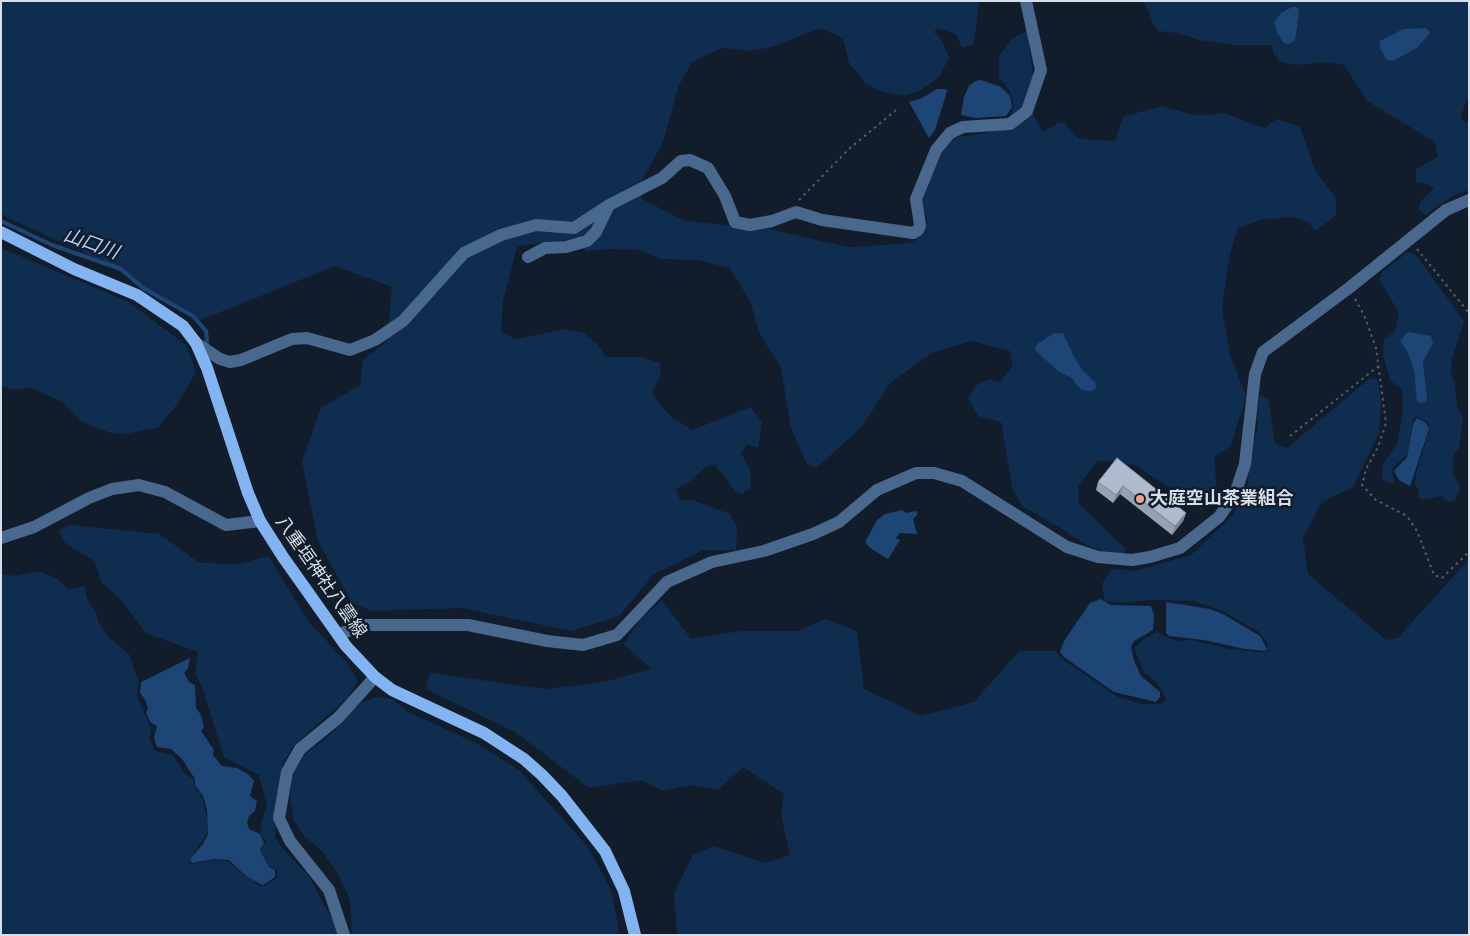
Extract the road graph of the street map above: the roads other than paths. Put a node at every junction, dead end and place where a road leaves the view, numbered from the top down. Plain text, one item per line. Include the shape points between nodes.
1 (1026, 1) edge
2 (1469, 200) edge
3 (609, 204) junction
4 (1, 232) edge
5 (528, 257) dead end
6 (196, 343) junction
7 (260, 521) junction
8 (1, 538) edge
9 (339, 634) junction
10 (375, 677) junction
11 (344, 935) edge
12 (635, 935) edge

1 - 3 street via 1041,70 1027,111 1010,124 963,127 950,133 936,150 916,199 920,225 910,234 822,220 796,212 750,225 735,222 725,196 708,168 690,160 681,161 662,178
2 - 9 street via 1446,210 1263,352 1254,374 1246,464 1235,494 1211,525 1180,548 1126,560 1090,555 1061,543 962,481 934,473 916,474 877,490 839,522 812,534 764,551 712,562 667,582 616,635 583,645 468,625 366,625
3 - 5 street via 596,232 587,241 566,247 544,248
3 - 6 street via 574,228 536,225 502,235 464,253 403,321 375,340 350,350 307,338 292,339 230,362
4 - 6 main road, 八重垣神社八雲線 via 74,269 137,295 183,326
6 - 7 main road, 八重垣神社八雲線
7 - 8 street via 226,525 165,492 139,485 112,489 34,527
7 - 9 main road, 八重垣神社八雲線
9 - 10 main road, 八重垣神社八雲線
10 - 11 street via 338,718 300,749 287,772 279,818 290,841 328,890
10 - 12 main road, 八重垣神社八雲線 via 414,702 484,733 542,775 605,851 624,891

